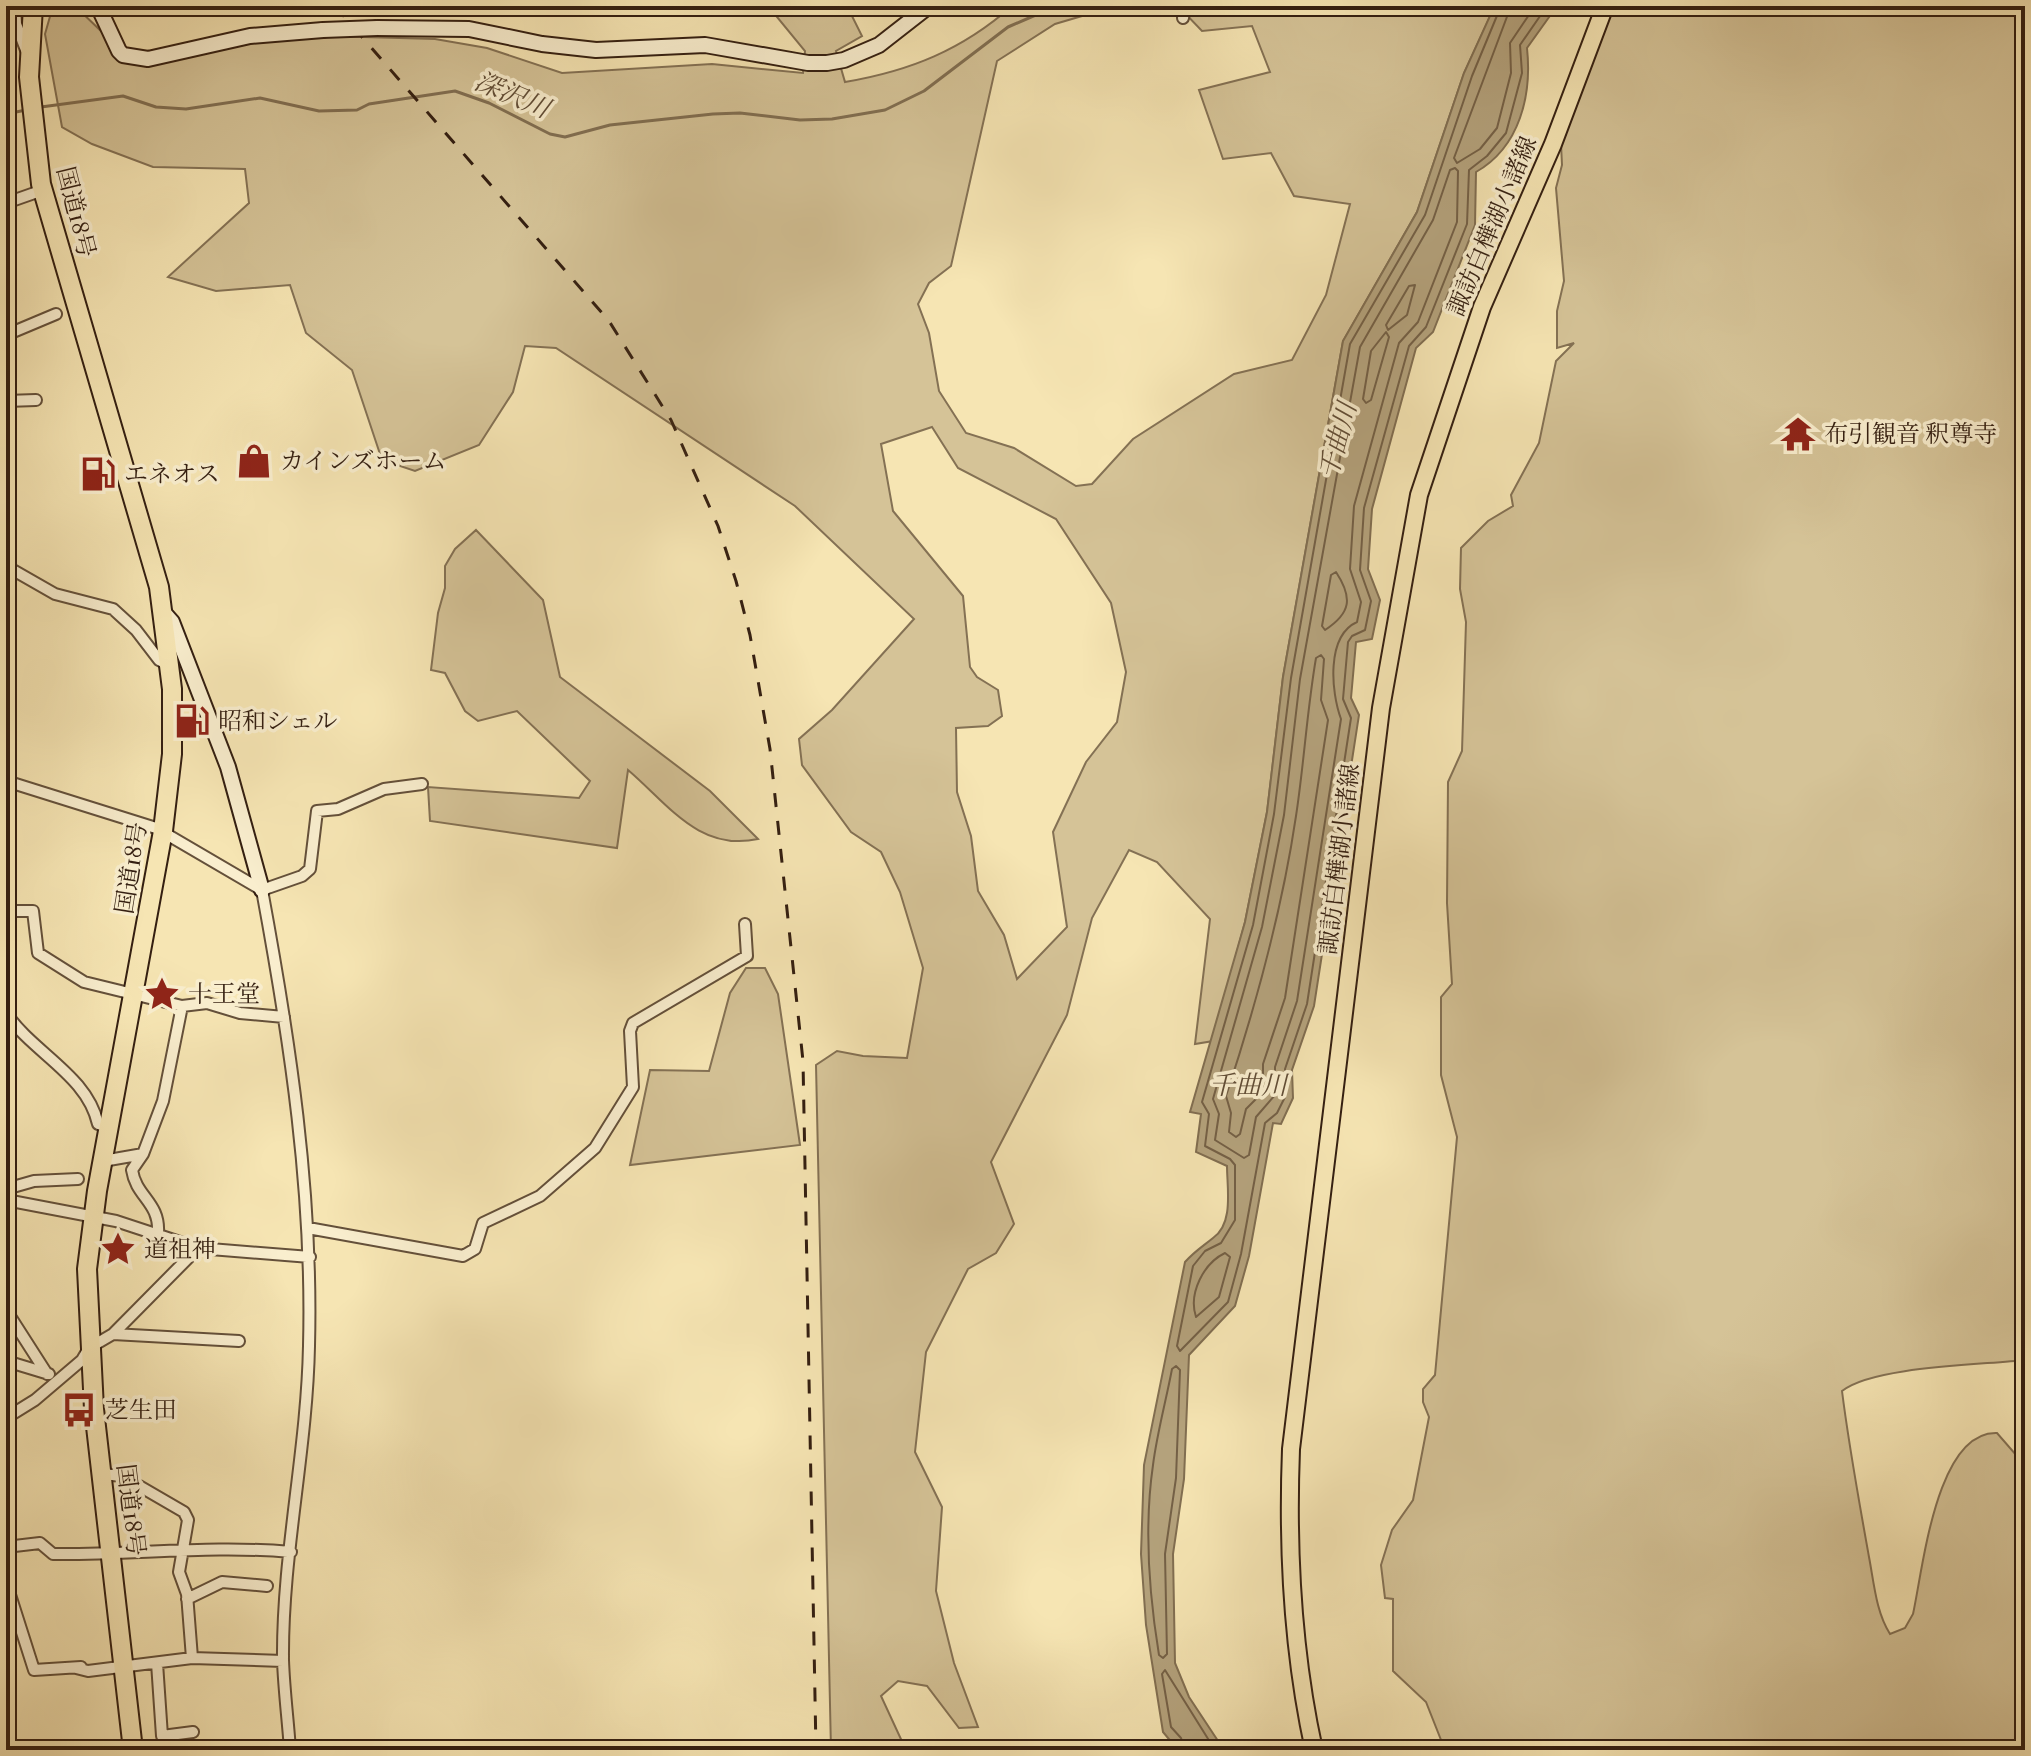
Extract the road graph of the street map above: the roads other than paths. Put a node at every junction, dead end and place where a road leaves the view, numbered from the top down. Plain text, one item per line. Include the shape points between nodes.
1 (15, 6) edge
2 (33, 6) edge
3 (98, 6) edge
4 (1185, 6) edge
5 (1605, 6) edge
6 (927, 7) edge
7 (1183, 18) dead end
8 (18, 30) junction
9 (6, 34) edge
10 (29, 68) junction
11 (42, 187) junction
12 (6, 203) edge
13 (56, 314) dead end
14 (6, 335) edge
15 (36, 400) dead end
16 (6, 401) edge
17 (6, 566) edge
18 (164, 613) junction
19 (171, 666) junction
20 (192, 673) junction
21 (6, 781) edge
22 (422, 784) dead end
23 (163, 831) junction
24 (262, 890) junction
25 (6, 911) edge
26 (745, 924) dead end
27 (134, 992) junction
28 (182, 1006) junction
29 (6, 1013) edge
30 (284, 1017) junction
31 (109, 1127) junction
32 (143, 1154) junction
33 (103, 1161) junction
34 (78, 1179) dead end
35 (6, 1189) edge
36 (6, 1200) edge
37 (93, 1215) junction
38 (308, 1228) junction
39 (158, 1233) junction
40 (198, 1248) junction
41 (310, 1257) junction
42 (6, 1310) edge
43 (113, 1334) junction
44 (239, 1341) dead end
45 (89, 1348) junction
46 (6, 1361) edge
47 (52, 1375) junction
48 (6, 1418) edge
49 (102, 1474) junction
50 (6, 1547) edge
51 (183, 1550) junction
52 (291, 1552) junction
53 (112, 1555) junction
54 (6, 1582) edge
55 (267, 1586) dead end
56 (187, 1599) junction
57 (192, 1658) junction
58 (283, 1661) junction
59 (157, 1663) junction
60 (123, 1665) junction
61 (193, 1732) dead end
62 (133, 1750) edge
63 (290, 1750) edge
64 (1314, 1750) edge

1 - 8 street
2 - 10 highway, 国道18号
3 - 6 street, bridge via 119,51 148,59 250,36 377,28 469,29 596,50 705,45 808,63 844,60 879,45
4 - 7 street
5 - 64 main road, 諏訪白樺湖小諸線 via 1553,144 1482,307 1419,495 1381,708 1291,1449 1290,1589 1296,1664
8 - 9 street
8 - 10 street
10 - 11 highway, 国道18号
11 - 12 street
11 - 18 highway, 国道18号
13 - 14 street
15 - 16 street
17 - 19 street via 55,594 113,609 159,660
18 - 19 highway, 国道18号
18 - 20 street
19 - 20 street
19 - 23 highway, 国道18号 via 172,754
20 - 24 street via 231,777
21 - 23 street
22 - 24 street via 384,789 338,809 317,811 310,869
23 - 24 street
23 - 27 highway, 国道18号
24 - 30 street
25 - 27 street via 33,911 38,953 84,982
26 - 38 street via 747,956 633,1023 633,1087 595,1148 540,1196 483,1223 475,1249 463,1256
27 - 28 street
27 - 31 highway, 国道18号
28 - 30 street via 207,1003
28 - 32 street via 163,1101
29 - 31 street via 93,1103 98,1124
30 - 38 street via 295,1078
31 - 33 highway, 国道18号
32 - 33 street
32 - 39 street via 132,1170 134,1181 159,1214
33 - 37 highway, 国道18号
34 - 35 street via 34,1181
36 - 37 street
37 - 39 street
37 - 45 highway, 国道18号 via 87,1269
38 - 41 street
39 - 40 street
40 - 41 street
40 - 43 street
41 - 52 street via 305,1413
42 - 47 street
43 - 44 street
43 - 45 street
45 - 47 street via 82,1360
45 - 49 highway, 国道18号
46 - 47 street
47 - 48 street via 35,1400
49 - 51 street via 122,1476 184,1512 188,1520
49 - 53 highway, 国道18号
50 - 53 street via 40,1543 53,1554
51 - 52 street via 238,1547
51 - 53 street
51 - 56 street via 179,1572
52 - 58 street
53 - 60 highway, 国道18号
54 - 60 street via 34,1670
55 - 56 street via 222,1582
56 - 57 street
57 - 58 street
57 - 59 street
58 - 63 street
59 - 60 street
59 - 61 street via 162,1736
60 - 62 highway, 国道18号

